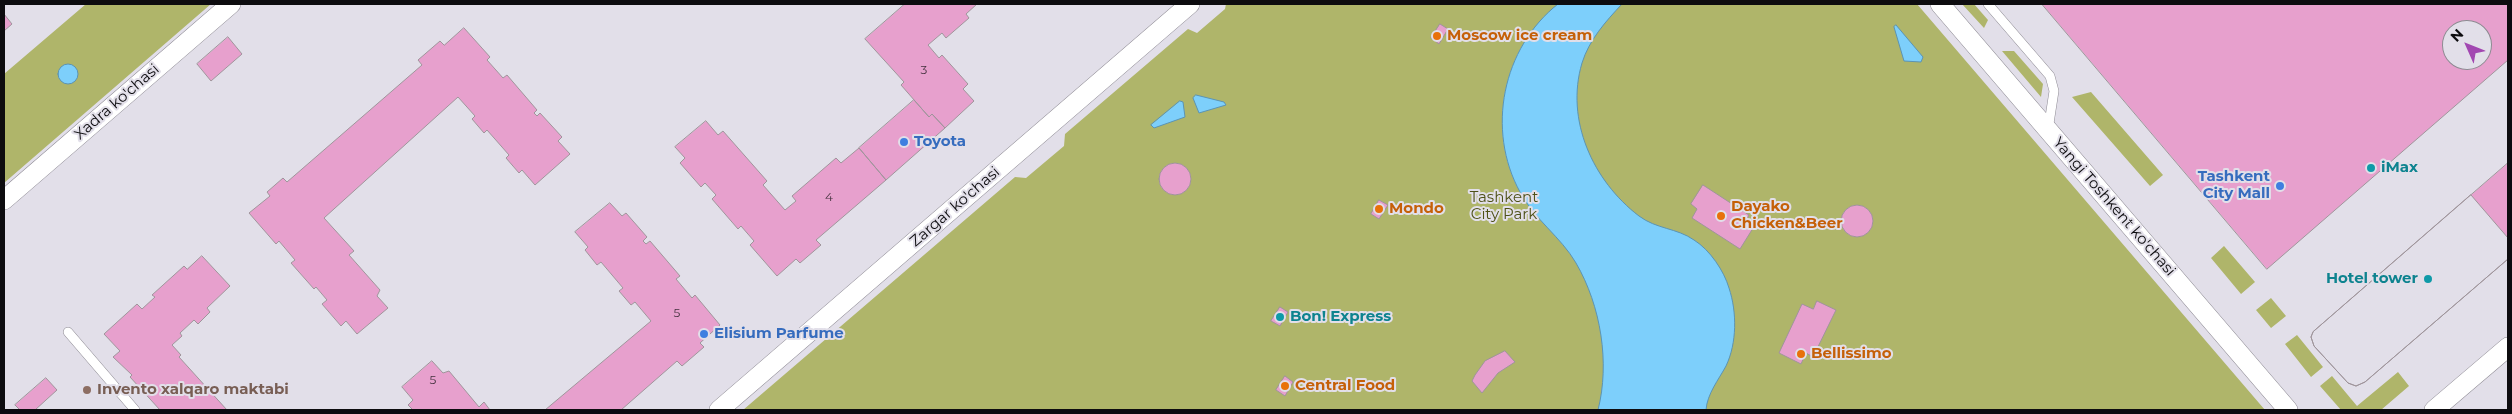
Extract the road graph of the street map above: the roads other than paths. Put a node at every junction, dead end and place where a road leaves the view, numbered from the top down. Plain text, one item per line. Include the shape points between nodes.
1 (231, 4) edge
2 (1190, 4) edge
3 (1940, 4) edge
4 (1988, 4) edge
5 (2048, 130) junction
6 (4, 200) edge
7 (68, 332) dead end
8 (2508, 347) edge
9 (135, 410) edge
10 (719, 410) edge
11 (2288, 410) edge
12 (2434, 410) edge

1 - 6 street, Xadra ko'chasi
2 - 10 street, Zargar ko'chasi
3 - 5 street, Yangi Toshkent ko'chasi
4 - 5 lane via 2050,76 2054,91
5 - 11 street, Yangi Toshkent ko'chasi
7 - 9 lane
8 - 12 street

